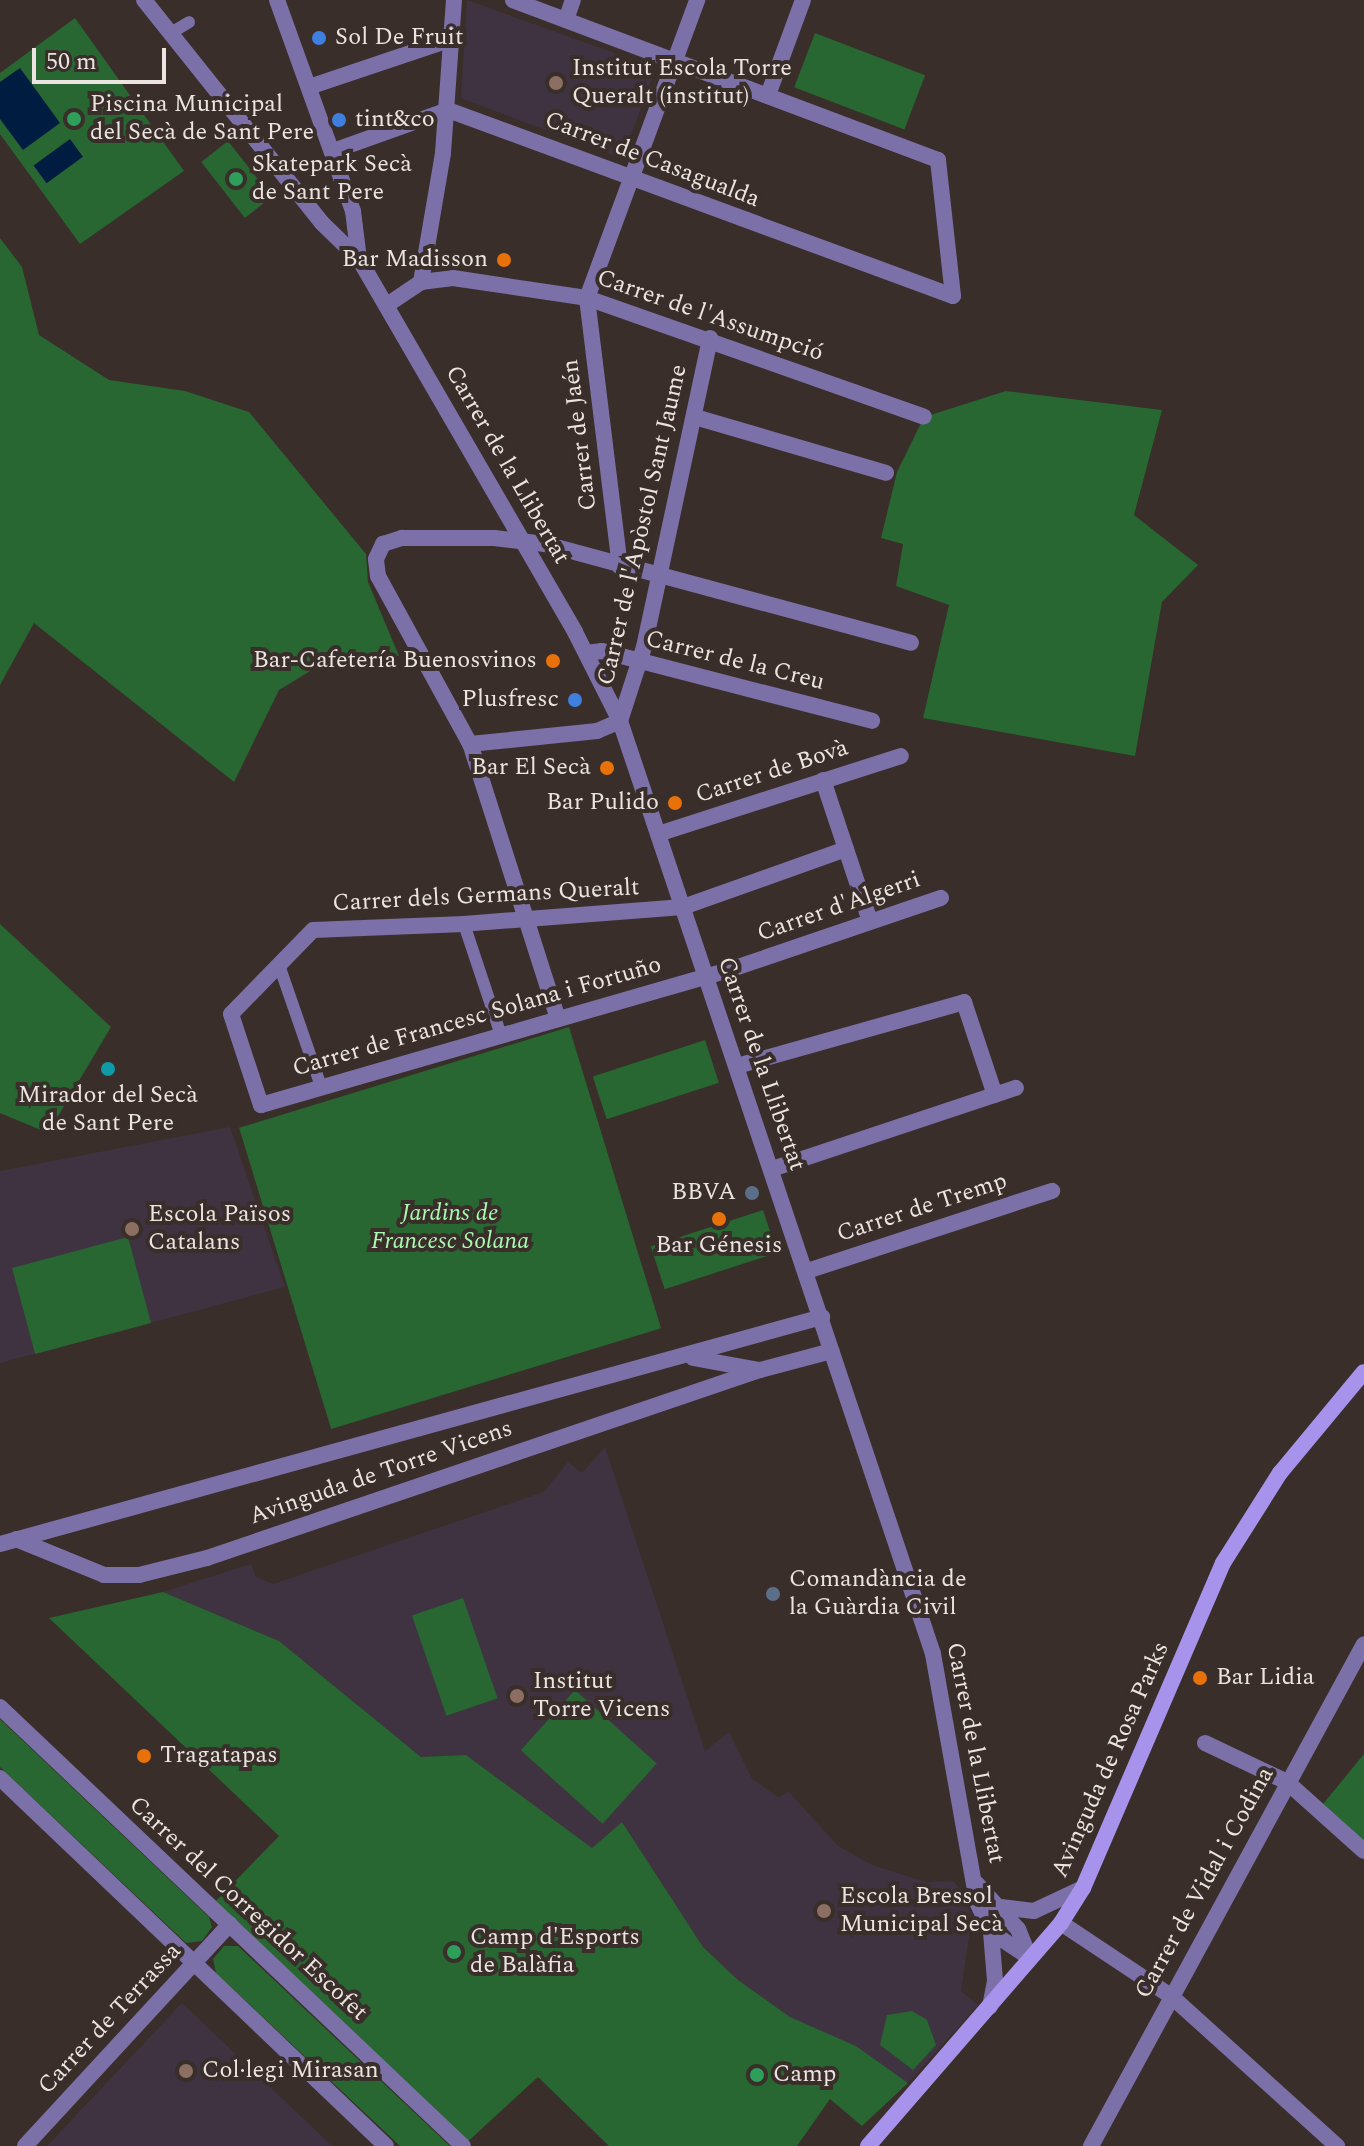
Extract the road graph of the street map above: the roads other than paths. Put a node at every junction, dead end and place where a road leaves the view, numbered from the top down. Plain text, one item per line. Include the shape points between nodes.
1 (144, 0) edge
2 (277, 0) edge
3 (454, 0) edge
4 (513, 0) edge
5 (573, 0) edge
6 (697, 0) edge
7 (803, 0) edge
8 (566, 20) junction
9 (189, 22) dead end
10 (171, 33) junction
11 (452, 39) junction
12 (675, 60) junction
13 (309, 87) junction
14 (768, 95) junction
15 (448, 110) junction
16 (333, 151) junction
17 (630, 178) junction
18 (359, 259) junction
19 (421, 282) junction
20 (587, 298) junction
21 (387, 305) junction
22 (710, 338) junction
23 (695, 417) junction
24 (924, 417) dead end
25 (886, 473) dead end
26 (523, 541) junction
27 (620, 567) junction
28 (659, 577) junction
29 (911, 643) dead end
30 (586, 653) junction
31 (640, 662) junction
32 (620, 721) junction
33 (872, 721) dead end
34 (470, 744) junction
35 (901, 756) dead end
36 (823, 780) junction
37 (658, 834) junction
38 (846, 849) junction
39 (941, 898) dead end
40 (683, 907) junction
41 (527, 918) junction
42 (870, 921) junction
43 (464, 924) junction
44 (279, 965) junction
45 (707, 976) junction
46 (558, 1019) junction
47 (501, 1035) junction
48 (737, 1066) junction
49 (321, 1086) junction
50 (1016, 1088) dead end
51 (995, 1095) junction
52 (261, 1105) joint
53 (772, 1169) junction
54 (1052, 1191) dead end
55 (807, 1271) junction
56 (822, 1317) junction
57 (832, 1351) junction
58 (690, 1358) junction
59 (760, 1370) junction
60 (1364, 1372) edge
61 (8, 1541) edge
62 (1364, 1644) edge
63 (0, 1707) edge
64 (1205, 1743) dead end
65 (0, 1778) edge
66 (1287, 1782) junction
67 (1364, 1851) edge
68 (976, 1883) junction
69 (1083, 1888) junction
70 (1001, 1907) junction
71 (1061, 1923) junction
72 (230, 1924) junction
73 (991, 1932) junction
74 (1030, 1958) junction
75 (194, 1964) junction
76 (1171, 1996) junction
77 (990, 2007) junction
78 (1095, 2144) edge
79 (25, 2146) edge
80 (386, 2146) edge
81 (463, 2146) edge
82 (868, 2146) edge
83 (1337, 2146) edge

1 - 10 street
2 - 13 street
3 - 11 street
4 - 8 street
5 - 8 street
6 - 12 street
7 - 14 street
8 - 12 street
9 - 10 street
10 - 18 street via 322,223
11 - 13 street
11 - 15 street
12 - 14 street
12 - 17 street
13 - 16 street
14 - 17 street, Carrer de Casagualda via 938,160 953,296
15 - 16 street
15 - 17 street, Carrer de Casagualda
15 - 19 street
16 - 18 street via 353,211
17 - 20 street
18 - 21 street, Carrer de la Llibertat
19 - 20 street, Carrer de l'Assumpció via 453,278
19 - 21 street, Carrer de l'Assumpció
20 - 22 street, Carrer de l'Assumpció
20 - 27 street, Carrer de Jaén
21 - 26 street, Carrer de la Llibertat
22 - 23 street, Carrer de l'Apòstol Sant Jaume
22 - 24 street, Carrer de l'Assumpció
23 - 25 street
23 - 28 street, Carrer de l'Apòstol Sant Jaume
26 - 27 street
26 - 30 street, Carrer de la Llibertat
26 - 34 street via 402,538 383,544 376,559 378,576
27 - 28 street
28 - 29 street
28 - 31 street, Carrer de l'Apòstol Sant Jaume
30 - 31 street, Carrer de la Creu
30 - 32 street, Carrer de la Llibertat
31 - 32 street, Carrer de l'Apòstol Sant Jaume
31 - 33 street, Carrer de la Creu
32 - 34 street via 597,731
32 - 37 street, Carrer de la Llibertat
34 - 41 street
35 - 36 street, Carrer de Bovà
36 - 37 street, Carrer de Bovà
36 - 38 street
37 - 40 street, Carrer de la Llibertat
38 - 40 street, Carrer dels Germans Queralt
38 - 42 street
39 - 42 street, Carrer d'Algerri
40 - 41 street, Carrer dels Germans Queralt
40 - 45 street, Carrer de la Llibertat
41 - 43 street, Carrer dels Germans Queralt
41 - 46 street
42 - 45 street, Carrer d'Algerri
43 - 44 street, Carrer dels Germans Queralt via 313,930
43 - 47 street
44 - 49 street
44 - 52 street, Carrer dels Germans Queralt via 231,1014
45 - 46 street, Carrer de Francesc Solana i Fortuño
45 - 48 street, Carrer de la Llibertat
46 - 47 street, Carrer de Francesc Solana i Fortuño
47 - 49 street, Carrer de Francesc Solana i Fortuño
48 - 51 street via 964,1002
48 - 53 street, Carrer de la Llibertat
49 - 52 street, Carrer de Francesc Solana i Fortuño
50 - 51 street
51 - 53 street
53 - 55 street, Carrer de la Llibertat
54 - 55 street, Carrer de Tremp
55 - 56 street, Carrer de la Llibertat
56 - 57 street, Carrer de la Llibertat
56 - 58 street, Avinguda de Torre Vicens
57 - 59 street, Avinguda de Torre Vicens
57 - 68 street, Carrer de la Llibertat via 933,1654
58 - 59 street, Avinguda de Torre Vicens
58 - 61 street, Avinguda de Torre Vicens
59 - 61 street, Avinguda de Torre Vicens via 222,1553 139,1575 104,1575
60 - 69 main road, Avinguda de Rosa Parks via 1280,1473 1223,1563
62 - 66 street, Carrer de Vidal i Codina
63 - 72 street, Carrer del Corregidor Escofet
64 - 66 street
65 - 75 street
66 - 67 street
66 - 76 street, Carrer de Vidal i Codina
68 - 70 street, Carrer de la Llibertat
68 - 73 street, Carrer de la Llibertat via 977,1902
69 - 70 street via 1034,1911
69 - 71 main road, Avinguda de Rosa Parks
70 - 74 street, Carrer de la Llibertat
71 - 74 main road, Avinguda de Rosa Parks
71 - 76 street
72 - 75 street, Carrer de Terrassa
72 - 81 street, Carrer del Corregidor Escofet
73 - 74 street
73 - 77 street, Carrer de la Llibertat via 995,1965
74 - 77 main road, Avinguda de Rosa Parks
75 - 79 street, Carrer de Terrassa
75 - 80 street
76 - 78 street, Carrer de Vidal i Codina
76 - 83 street
77 - 82 main road, Avinguda de Rosa Parks

